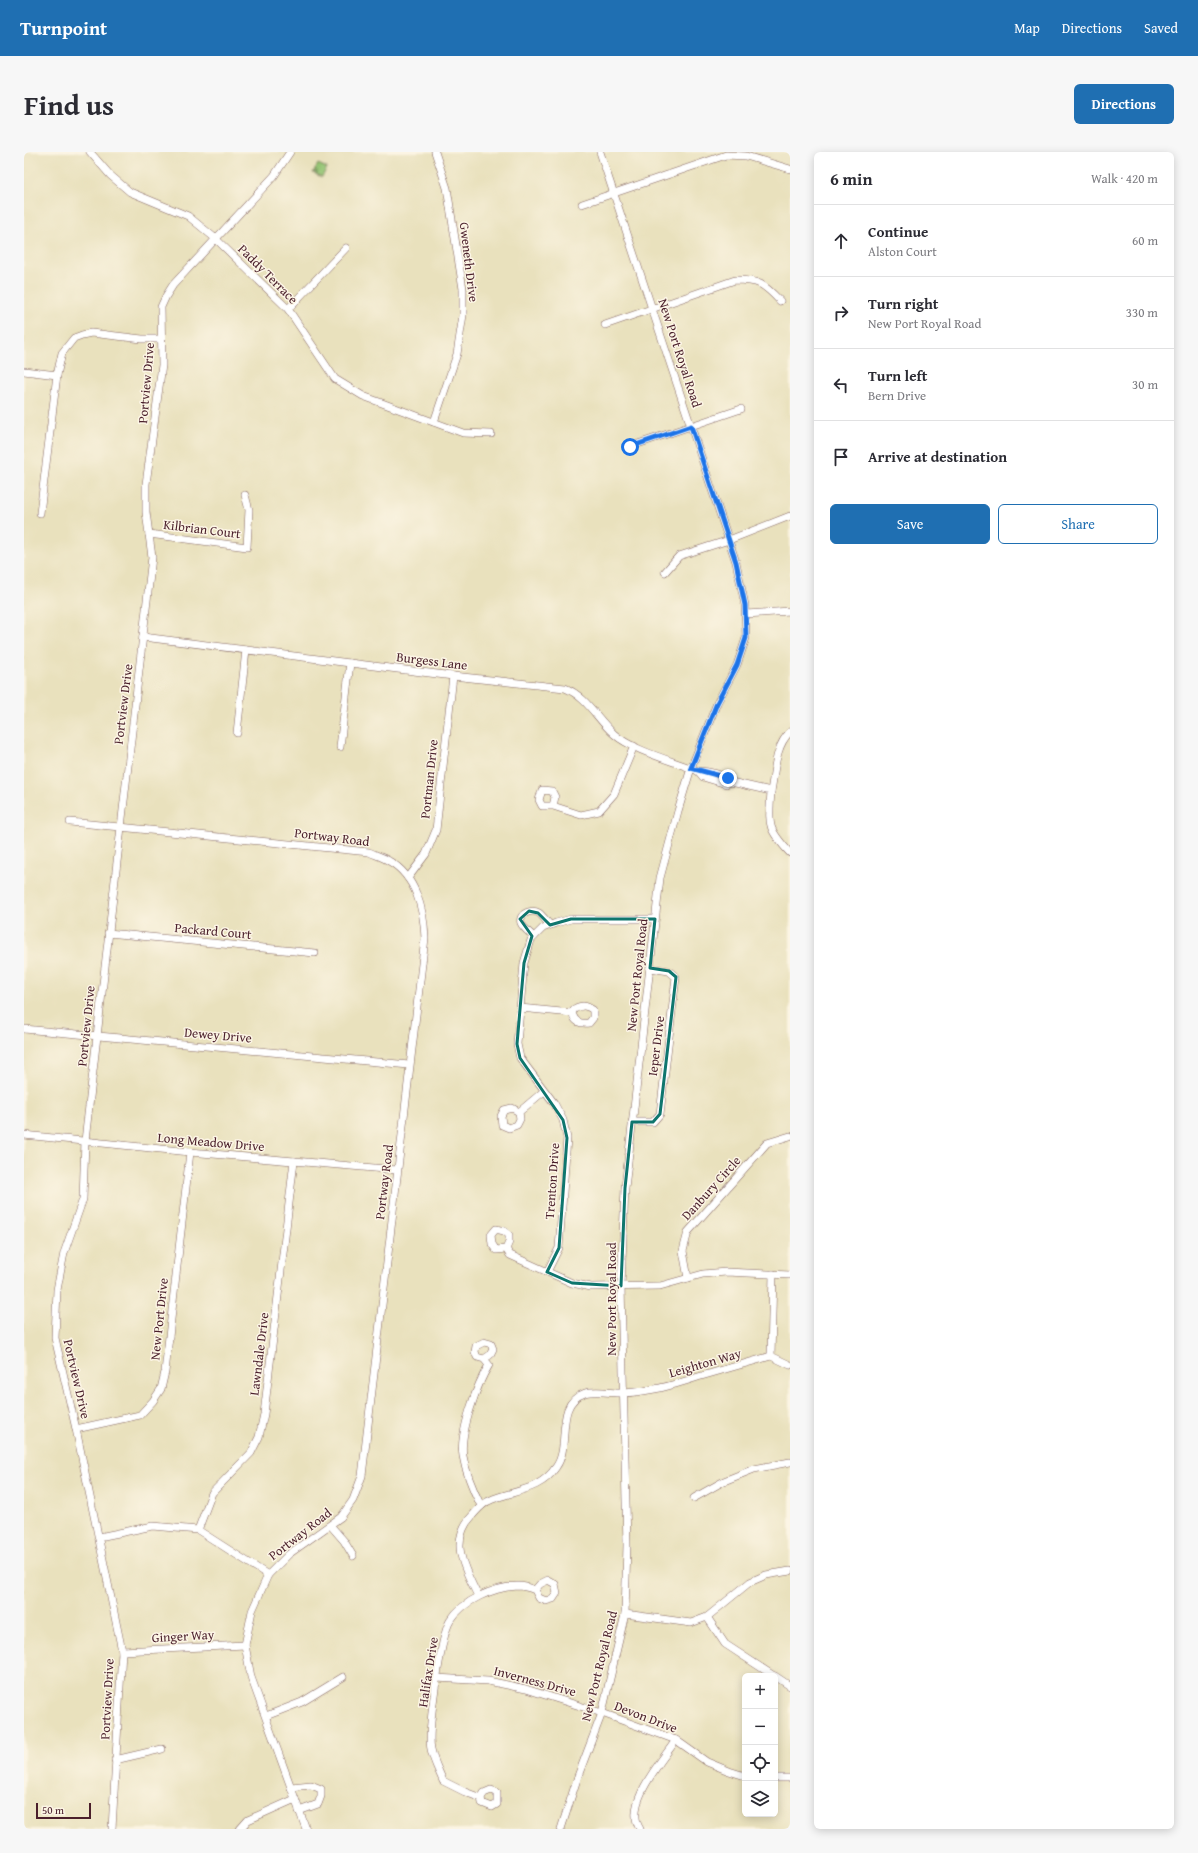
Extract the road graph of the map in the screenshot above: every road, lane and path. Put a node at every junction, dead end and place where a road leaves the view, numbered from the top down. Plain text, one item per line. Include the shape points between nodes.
1 (90, 152) edge
2 (290, 152) edge
3 (435, 152) edge
4 (600, 152) edge
5 (759, 155) edge
6 (790, 169) edge
7 (614, 192) junction
8 (582, 204) dead end
9 (216, 239) junction
10 (346, 248) dead end
11 (780, 301) dead end
12 (652, 308) junction
13 (288, 309) junction
14 (605, 325) dead end
15 (162, 339) junction
16 (24, 371) edge
17 (57, 375) junction
18 (742, 409) dead end
19 (434, 422) junction
20 (691, 426) junction
21 (490, 434) dead end
22 (630, 447) dead end
23 (245, 495) dead end
24 (40, 513) dead end
25 (790, 516) edge
26 (150, 534) junction
27 (729, 540) junction
28 (665, 572) dead end
29 (790, 611) edge
30 (746, 614) junction
31 (143, 637) junction
32 (246, 650) junction
33 (350, 663) junction
34 (453, 676) junction
35 (790, 732) edge
36 (237, 733) dead end
37 (634, 746) junction
38 (340, 747) dead end
39 (695, 770) junction
40 (771, 791) junction
41 (553, 806) dead end
42 (70, 822) dead end
43 (120, 827) junction
44 (790, 853) edge
45 (408, 878) junction
46 (655, 919) junction
47 (550, 925) junction
48 (108, 933) junction
49 (534, 937) junction
50 (316, 953) dead end
51 (650, 968) junction
52 (520, 1008) junction
53 (572, 1013) dead end
54 (24, 1029) edge
55 (98, 1036) junction
56 (409, 1064) junction
57 (544, 1091) junction
58 (519, 1112) dead end
59 (632, 1122) junction
60 (24, 1135) edge
61 (790, 1136) edge
62 (85, 1141) junction
63 (190, 1152) junction
64 (294, 1161) junction
65 (397, 1170) junction
66 (506, 1249) dead end
67 (547, 1272) junction
68 (774, 1274) junction
69 (790, 1275) edge
70 (688, 1278) junction
71 (621, 1286) junction
72 (771, 1356) junction
73 (484, 1359) dead end
74 (790, 1365) edge
75 (624, 1393) junction
76 (76, 1430) junction
77 (790, 1462) edge
78 (694, 1498) dead end
79 (481, 1506) junction
80 (331, 1526) junction
81 (198, 1530) junction
82 (99, 1538) junction
83 (352, 1556) dead end
84 (790, 1571) edge
85 (268, 1575) junction
86 (536, 1590) dead end
87 (478, 1596) junction
88 (625, 1614) junction
89 (707, 1617) junction
90 (245, 1645) junction
91 (122, 1651) junction
92 (770, 1673) edge
93 (343, 1677) dead end
94 (436, 1678) junction
95 (778, 1678) edge
96 (790, 1686) edge
97 (602, 1713) junction
98 (266, 1716) junction
99 (676, 1740) junction
100 (162, 1749) dead end
101 (115, 1760) junction
102 (742, 1775) edge
103 (778, 1778) edge
104 (790, 1778) edge
105 (291, 1787) junction
106 (481, 1798) dead end
107 (295, 1799) junction
108 (299, 1811) junction
109 (112, 1829) edge
110 (240, 1829) edge
111 (306, 1829) edge
112 (561, 1829) edge
113 (640, 1829) edge

1 - 9 street, Paddy Terrace via 110,175 130,192 188,216
2 - 9 street, Portview Drive via 274,176
3 - 19 street, Gweneth Drive via 447,188 463,289 463,315 457,354
4 - 7 street, New Port Royal Road
5 - 6 street
5 - 7 street via 726,155
7 - 8 street
7 - 12 street, New Port Royal Road
9 - 13 street, Paddy Terrace
9 - 15 street, Portview Drive via 166,296 162,308
10 - 13 street
11 - 12 street via 766,286 752,280 735,280
12 - 14 street
12 - 20 street, New Port Royal Road
13 - 19 street, Paddy Terrace via 335,379 362,396
15 - 17 street via 91,333 82,335 74,338 62,353
15 - 26 street, Portview Drive via 162,365 146,484 146,512
16 - 17 street
17 - 24 street
18 - 20 street
19 - 21 street, Paddy Terrace via 463,433
20 - 22 street
20 - 27 street, New Port Royal Road
23 - 26 street, Kilbrian Court via 249,510 247,547
25 - 27 street
26 - 31 street, Portview Drive via 152,557
27 - 28 street via 678,556
27 - 30 street, New Port Royal Road
29 - 30 street
30 - 39 street, New Port Royal Road via 746,638 737,665 717,703
31 - 32 street, Burgess Lane
31 - 43 street, Portview Drive
32 - 33 street, Burgess Lane
32 - 36 street
33 - 34 street, Burgess Lane
33 - 38 street
34 - 37 street, Burgess Lane via 565,688 582,698 614,735
34 - 45 street, Portman Drive via 436,830 426,854
35 - 40 street via 784,737 779,750
37 - 39 street, Burgess Lane
37 - 41 street via 614,794 599,811 581,815
39 - 40 street, Burgess Lane
39 - 46 street, New Port Royal Road via 678,811 660,878
40 - 44 street via 769,823 774,835
42 - 43 street, Portway Road
43 - 45 street, Portway Road via 369,852 390,862
43 - 48 street, Portview Drive
45 - 56 street, Portway Road via 417,895 424,918 425,938
46 - 47 street via 571,919
46 - 51 street, New Port Royal Road
47 - 49 street
47 - 49 street via 538,913 530,911 523,914 520,919 522,925
48 - 50 street, Packard Court
48 - 55 street, Portview Drive
49 - 52 street, Trenton Drive via 524,963
51 - 59 street, New Port Royal Road
51 - 59 street, Ieper Drive via 669,970 676,977 660,1114 653,1122
52 - 53 street
52 - 57 street, Trenton Drive via 517,1044 520,1058
54 - 55 street, Dewey Drive
55 - 56 street, Dewey Drive
55 - 62 street, Portview Drive
56 - 65 street, Portway Road
57 - 58 street
57 - 67 street, Trenton Drive via 563,1120 567,1138 559,1248
59 - 71 street, New Port Royal Road via 625,1188
60 - 62 street, Long Meadow Drive
61 - 70 street, Danbury Circle via 767,1143 688,1232 683,1251
62 - 63 street, Long Meadow Drive
62 - 76 street, Portview Drive via 83,1198 63,1260 57,1290 55,1338
63 - 64 street, Long Meadow Drive
63 - 76 street, New Port Drive via 161,1389 154,1401 140,1415
64 - 65 street, Long Meadow Drive
64 - 81 street, Lawndale Drive via 264,1414 259,1437 251,1453 212,1493
65 - 80 street, Portway Road via 362,1476 352,1500 341,1517
66 - 67 street via 510,1255
67 - 71 street via 572,1283
68 - 69 street
68 - 70 street via 726,1272
68 - 72 street
70 - 71 street via 660,1286
71 - 75 street, New Port Royal Road
72 - 74 street
72 - 75 street, Leighton Way via 661,1388
73 - 79 street via 489,1365 473,1400 464,1434 462,1455 468,1478
75 - 79 street, Leighton Way via 586,1392 575,1398 566,1411 557,1467 532,1487 492,1499
75 - 88 street, New Port Royal Road via 627,1545
76 - 82 street, Portview Drive
77 - 78 street via 754,1469 724,1481
79 - 87 street, Leighton Way via 466,1522 460,1537 459,1551
80 - 83 street via 344,1541
80 - 85 street, Portway Road via 289,1554
81 - 82 street via 153,1526
81 - 85 street
82 - 91 street, Portview Drive
84 - 89 street via 766,1575 750,1582
85 - 90 street, Portway Road via 252,1611
86 - 87 street, Halifax Drive via 518,1586
87 - 94 street, Halifax Drive via 449,1621
88 - 89 street via 691,1622
88 - 97 street, New Port Royal Road
89 - 92 street via 725,1644
90 - 91 street, Ginger Way
90 - 98 street, Portway Road via 251,1677
91 - 101 street, Portview Drive
93 - 98 street via 302,1702
94 - 97 street, Inverness Drive via 503,1684
94 - 106 street, Halifax Drive via 431,1749 443,1781
95 - 96 street
97 - 99 street, Devon Drive
97 - 112 street, New Port Royal Road
98 - 105 street, Portway Road
99 - 102 street, Devon Drive via 707,1762
99 - 113 street via 640,1792 635,1810
100 - 101 street
101 - 109 street, Portview Drive
103 - 104 street
105 - 107 street, Portway Road
105 - 108 street via 311,1785 321,1789 318,1804
107 - 108 street, Portway Road
107 - 110 street via 248,1820
108 - 111 street, Portway Road

